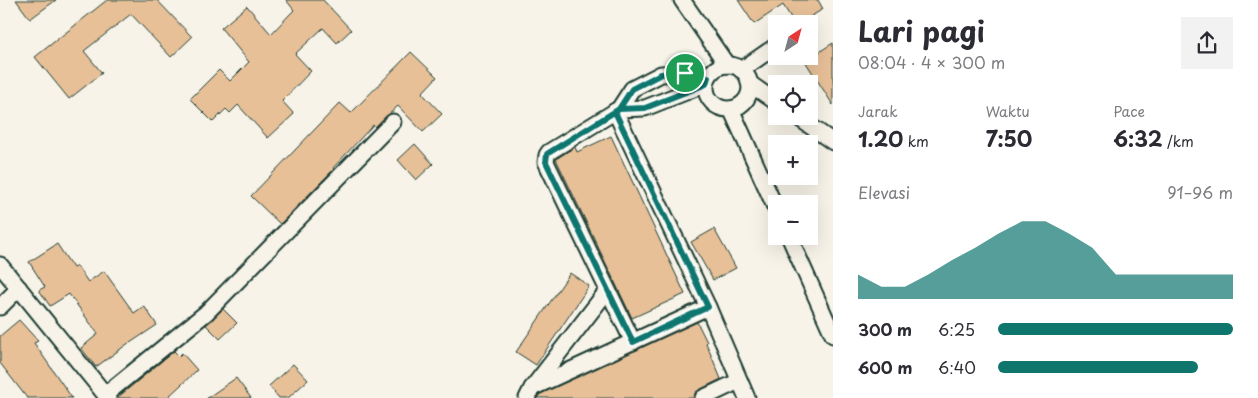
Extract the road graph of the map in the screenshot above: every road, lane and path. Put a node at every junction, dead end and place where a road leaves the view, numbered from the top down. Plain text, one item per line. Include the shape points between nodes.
1 (687, 2) edge
2 (768, 52) edge
3 (739, 73) junction
4 (707, 80) junction
5 (768, 96) edge
6 (731, 109) junction
7 (617, 110) junction
8 (393, 122) dead end
9 (809, 125) edge
10 (833, 142) edge
11 (770, 195) edge
12 (793, 245) edge
13 (0, 265) edge
14 (19, 288) junction
15 (607, 292) junction
16 (0, 307) edge
17 (708, 307) junction
18 (833, 335) edge
19 (633, 342) junction
20 (739, 381) junction
21 (529, 393) edge
22 (106, 396) edge
23 (703, 398) edge
24 (747, 398) edge

1 - 3 street
2 - 3 street
3 - 4 street via 719,67
3 - 5 street
3 - 6 street via 750,90 742,104
4 - 6 street via 709,99 721,108
4 - 7 street via 645,108
4 - 7 street via 685,73 661,74 632,89
6 - 11 street
7 - 15 street via 550,152 546,158
7 - 17 street
8 - 22 street via 206,313
9 - 10 street
12 - 18 street
13 - 14 street
14 - 16 street
14 - 22 street
15 - 19 street
15 - 21 street
17 - 19 street
17 - 20 street
19 - 21 street
20 - 23 street
20 - 24 street

